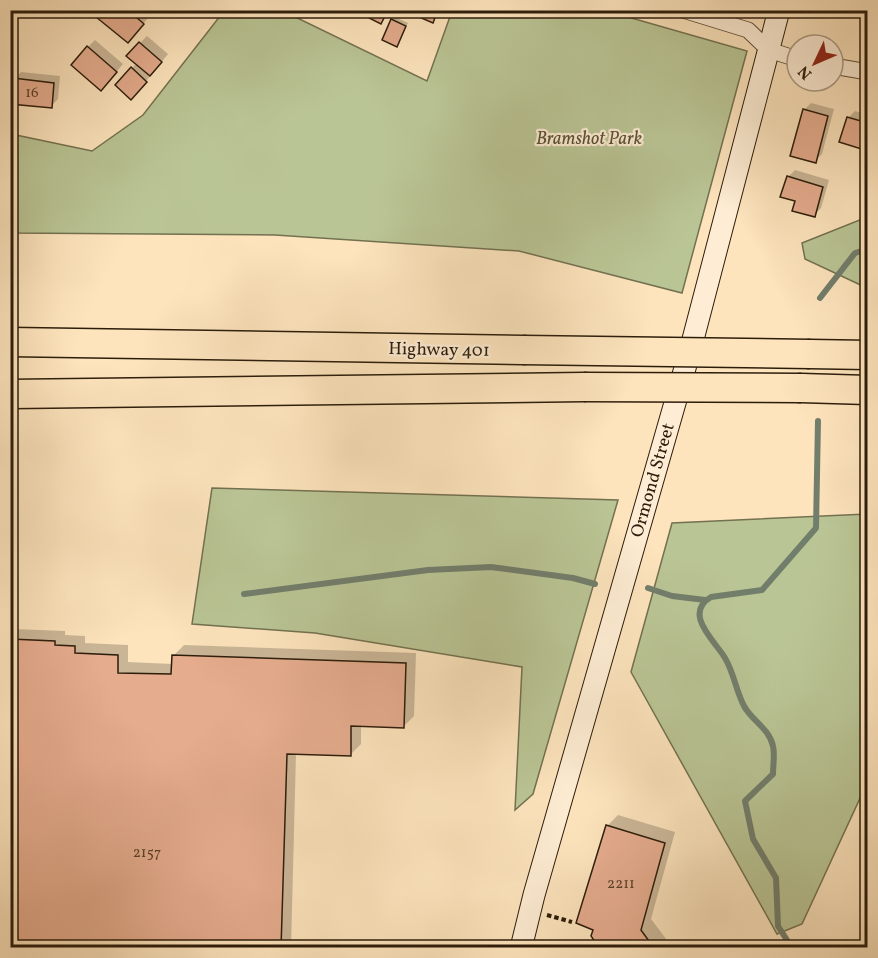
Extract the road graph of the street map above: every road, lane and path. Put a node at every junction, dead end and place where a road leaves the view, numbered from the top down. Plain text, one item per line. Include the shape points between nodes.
1 (683, 10) edge
2 (779, 10) edge
3 (769, 50) junction
4 (785, 55) edge
5 (845, 68) edge
6 (867, 72) edge
7 (10, 342) edge
8 (867, 355) edge
9 (867, 390) edge
10 (10, 394) edge
11 (546, 915) dead end
12 (572, 922) dead end
13 (521, 948) edge

1 - 3 street via 747,30
2 - 3 street, Ormond Street
3 - 4 street
3 - 13 street, Ormond Street via 691,347
5 - 6 street
7 - 8 highway, Highway 401, bridge
9 - 10 highway, bridge via 584,387
11 - 12 path

